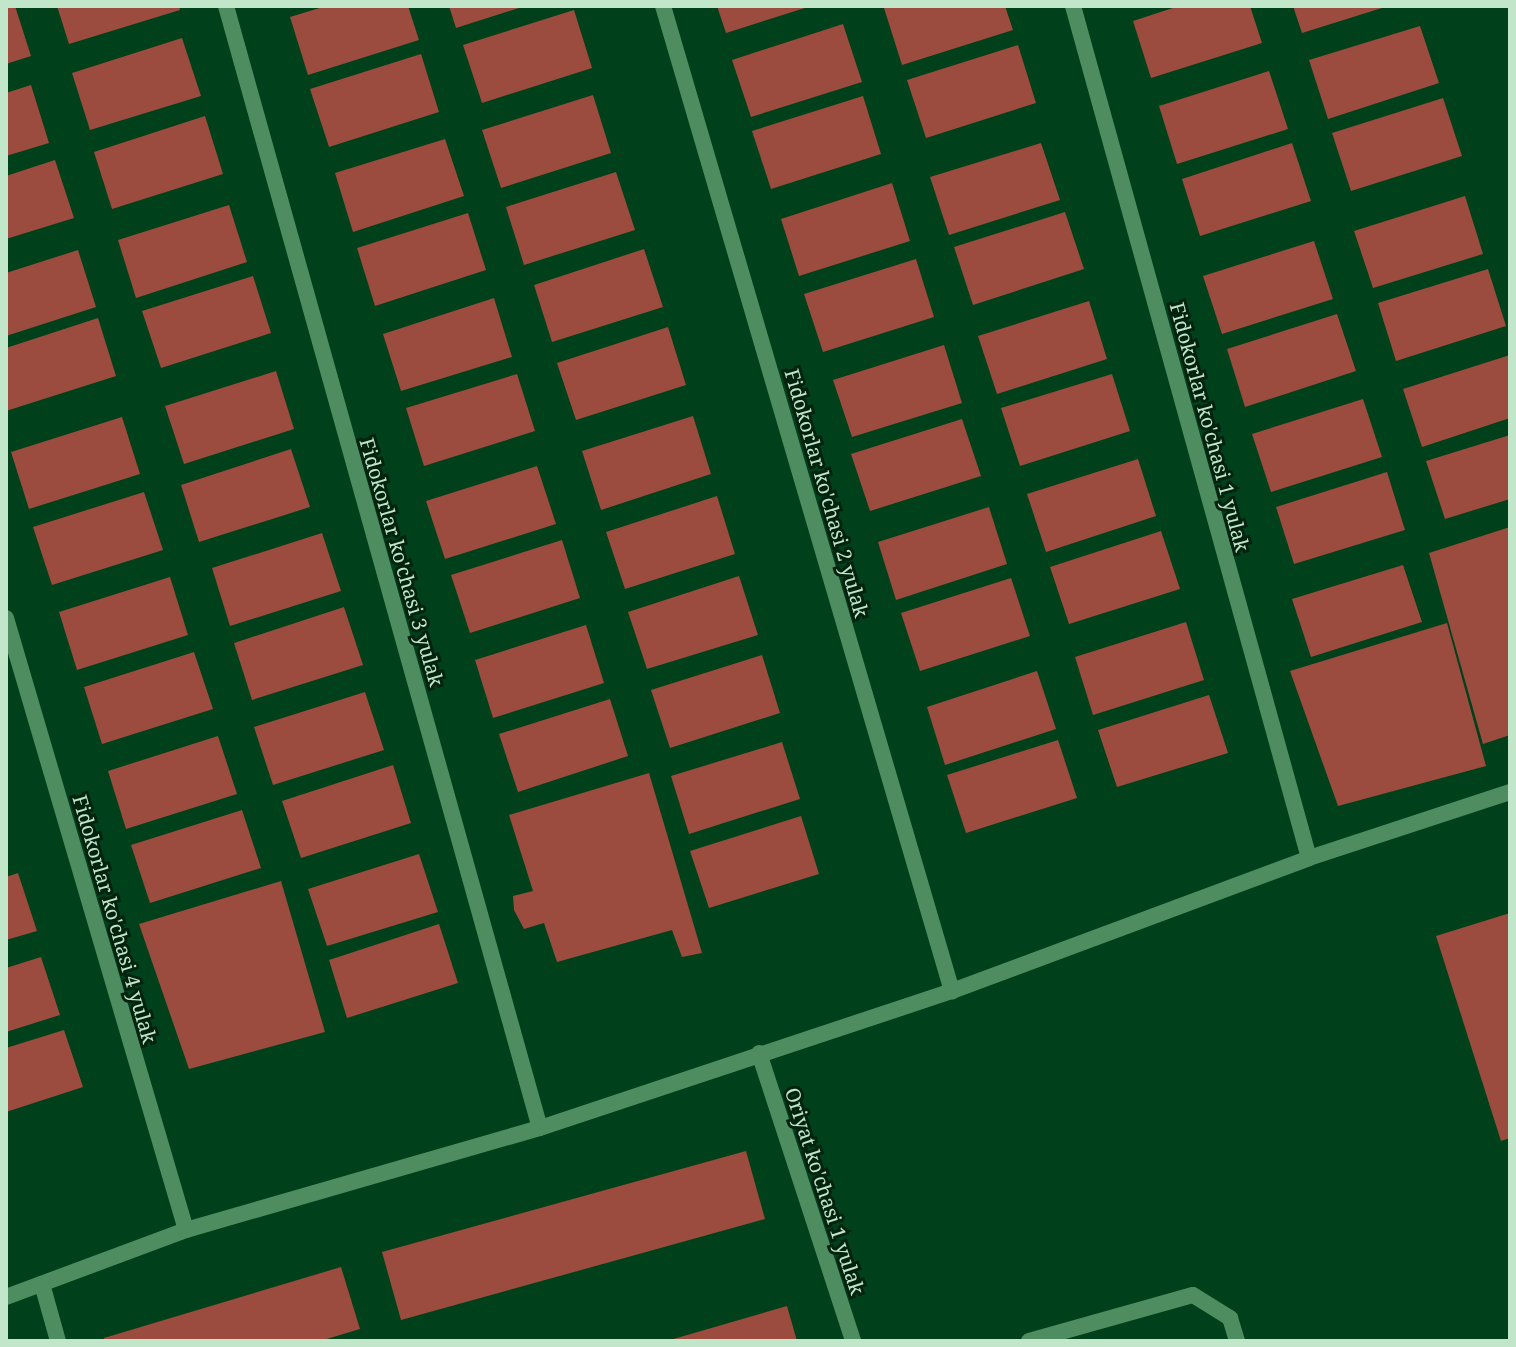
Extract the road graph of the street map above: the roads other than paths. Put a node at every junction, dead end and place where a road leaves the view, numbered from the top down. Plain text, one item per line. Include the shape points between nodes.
1 (226, 6) edge
2 (663, 6) edge
3 (1073, 6) edge
4 (6, 618) edge
5 (1510, 792) edge
6 (1309, 858) junction
7 (952, 991) junction
8 (759, 1053) junction
9 (540, 1128) junction
10 (186, 1230) junction
11 (42, 1284) junction
12 (6, 1297) edge
13 (58, 1341) edge
14 (853, 1341) edge
15 (1029, 1341) edge
16 (1237, 1341) edge

1 - 9 street, Fidokorlar ko'chasi 3 yulak
2 - 7 street, Fidokorlar ko'chasi 2 yulak
3 - 6 street, Fidokorlar ko'chasi 1 yulak
4 - 10 street, Fidokorlar ko'chasi 4 yulak
5 - 6 street
6 - 7 street
7 - 8 street
8 - 9 street
8 - 14 street, Oriyat ko'chasi 1 yulak
9 - 10 street
10 - 11 street
11 - 12 street
11 - 13 street
15 - 16 street via 1193,1295 1230,1318

